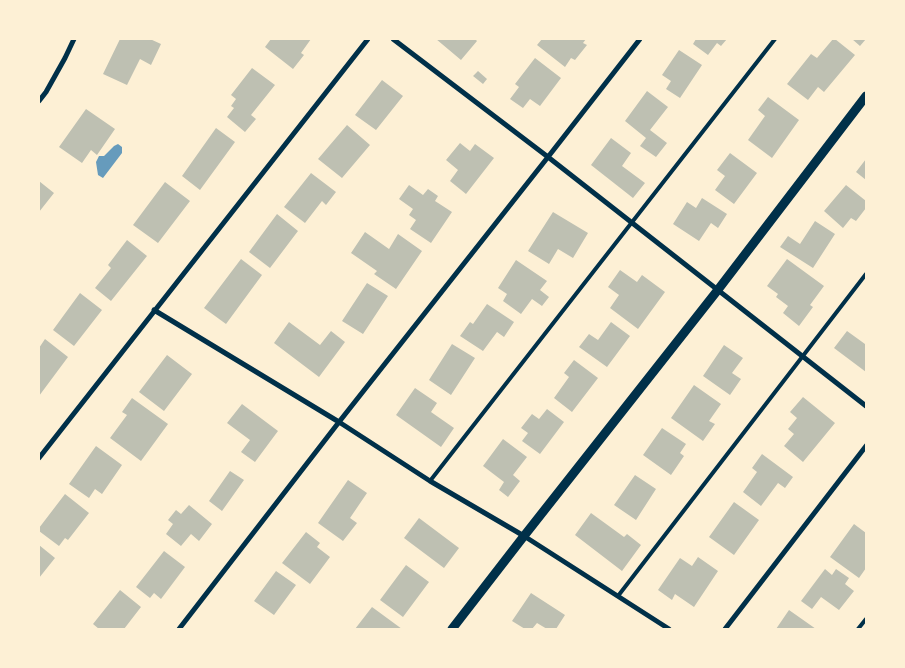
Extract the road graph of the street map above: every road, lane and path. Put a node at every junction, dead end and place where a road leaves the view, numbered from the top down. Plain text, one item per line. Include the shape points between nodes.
1 (74, 39) edge
2 (368, 39) edge
3 (393, 39) edge
4 (640, 39) edge
5 (775, 39) edge
6 (866, 96) edge
7 (39, 101) edge
8 (548, 157) junction
9 (631, 223) junction
10 (866, 274) edge
11 (717, 291) junction
12 (154, 310) junction
13 (803, 358) junction
14 (866, 406) edge
15 (339, 422) junction
16 (866, 446) edge
17 (39, 458) edge
18 (430, 481) junction
19 (524, 536) junction
20 (618, 596) junction
21 (866, 619) edge
22 (179, 629) edge
23 (452, 629) edge
24 (670, 629) edge
25 (725, 629) edge
26 (858, 629) edge

1 - 7 street
2 - 12 street
3 - 8 street
4 - 8 street
5 - 9 lane
6 - 11 street
8 - 9 street
8 - 15 street
9 - 11 street
9 - 18 lane
10 - 13 lane
11 - 13 street
11 - 19 street
12 - 15 street
12 - 17 street
13 - 14 street
13 - 20 lane
15 - 18 street
15 - 22 street
16 - 25 street
18 - 19 street
19 - 20 street
19 - 23 street
20 - 24 street
21 - 26 lane

